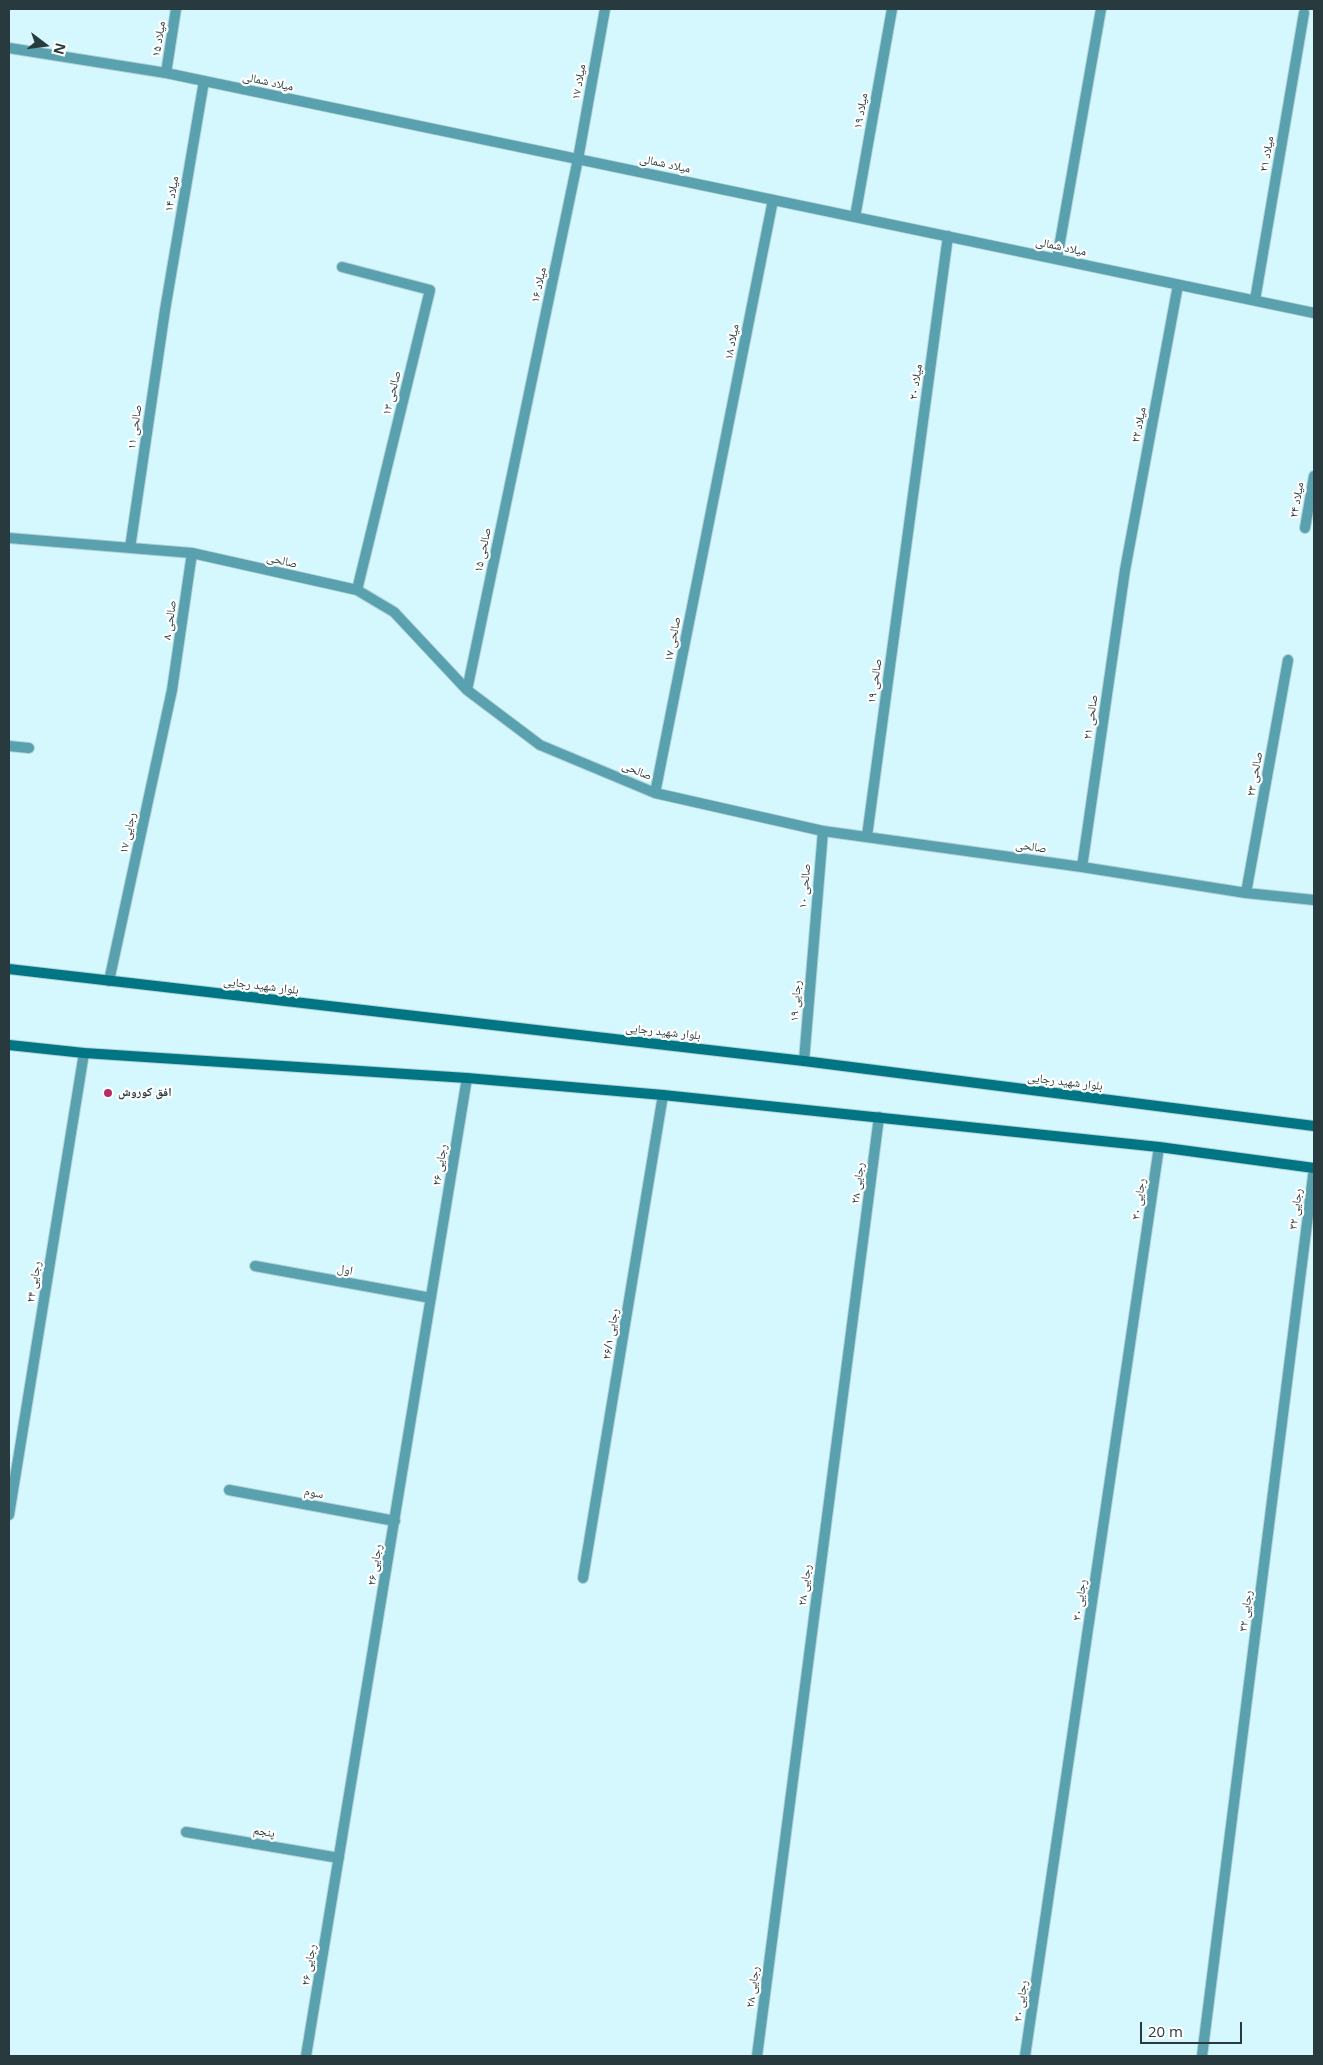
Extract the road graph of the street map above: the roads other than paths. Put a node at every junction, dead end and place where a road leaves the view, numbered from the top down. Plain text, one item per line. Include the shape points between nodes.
1 (176, 9) edge
2 (604, 9) edge
3 (892, 9) edge
4 (1101, 9) edge
5 (1304, 13) dead end
6 (9, 48) edge
7 (166, 73) junction
8 (204, 81) junction
9 (578, 159) junction
10 (773, 200) junction
11 (855, 217) junction
12 (948, 236) junction
13 (1057, 259) junction
14 (342, 267) dead end
15 (1178, 285) junction
16 (1255, 300) junction
17 (165, 310) joint
18 (1314, 313) edge
19 (524, 415) joint
20 (1314, 476) edge
21 (716, 489) joint
22 (1305, 528) dead end
23 (908, 530) joint
24 (9, 538) edge
25 (130, 548) junction
26 (192, 553) junction
27 (1125, 570) joint
28 (357, 590) junction
29 (1288, 660) dead end
30 (172, 690) joint
31 (467, 690) junction
32 (9, 746) edge
33 (30, 748) dead end
34 (655, 793) junction
35 (823, 831) junction
36 (867, 836) junction
37 (1082, 867) junction
38 (1246, 893) junction
39 (1314, 900) edge
40 (813, 944) joint
41 (9, 969) edge
42 (109, 981) junction
43 (9, 1045) edge
44 (84, 1053) junction
45 (804, 1061) junction
46 (468, 1078) junction
47 (663, 1095) junction
48 (879, 1117) junction
49 (1314, 1126) edge
50 (1159, 1147) junction
51 (1314, 1168) edge
52 (255, 1266) dead end
53 (431, 1298) junction
54 (229, 1490) dead end
55 (9, 1515) edge
56 (395, 1521) junction
57 (583, 1578) dead end
58 (186, 1832) dead end
59 (339, 1858) junction
60 (306, 2056) edge
61 (757, 2056) edge
62 (1026, 2056) edge
63 (1202, 2056) edge

1 - 7 street, میلاد ۱۵
2 - 9 street, میلاد ۱۷
3 - 11 street, میلاد ۱۹
4 - 13 street
5 - 16 street, میلاد ۲۱
6 - 7 street, میلاد شمالی
7 - 8 street, میلاد شمالی
8 - 9 street, میلاد شمالی
8 - 17 street, میلاد ۱۴
9 - 10 street, میلاد شمالی
9 - 19 street, میلاد ۱۶
10 - 11 street, میلاد شمالی
10 - 21 street, میلاد ۱۸
11 - 12 street, میلاد شمالی
12 - 13 street, میلاد شمالی
12 - 23 street, میلاد ۲۰
13 - 15 street, میلاد شمالی
14 - 28 street, صالحی ۱۳ via 430,290
15 - 16 street, میلاد شمالی
15 - 27 street, میلاد ۲۲
16 - 18 street, میلاد شمالی
17 - 25 street, صالحی ۱۱
19 - 31 street, صالحی ۱۵
20 - 22 street, میلاد ۲۴
21 - 34 street, صالحی ۱۷
23 - 36 street, صالحی ۱۹
24 - 25 street, صالحی
25 - 26 street, صالحی
26 - 28 street, صالحی
26 - 30 street, صالحی ۸
27 - 37 street, صالحی ۲۱
28 - 31 street, صالحی via 394,612
29 - 38 street, صالحی ۲۳
30 - 42 street, رجایی ۱۷
31 - 34 street, صالحی via 540,745
32 - 33 street
34 - 35 street, صالحی
35 - 36 street, صالحی
35 - 40 street, صالحی ۱۰
36 - 37 street, صالحی
37 - 38 street, صالحی
38 - 39 street, صالحی
40 - 45 street, رجایی ۱۹
41 - 42 main road, بلوار شهید رجایی
42 - 45 main road, بلوار شهید رجایی
43 - 44 main road
44 - 46 main road
44 - 55 street, رجایی ۲۴
45 - 49 main road, بلوار شهید رجایی
46 - 47 main road
46 - 53 street, رجایی ۲۶
47 - 48 main road
47 - 57 street, رجایی ۲۶/۱
48 - 50 main road
48 - 61 street, رجایی ۲۸
50 - 51 main road
50 - 62 street, رجایی ۳۰
51 - 63 street, رجایی ۳۲
52 - 53 street, اول
53 - 56 street, رجایی ۲۶
54 - 56 street, سوم
56 - 59 street, رجایی ۲۶
58 - 59 street, پنجم
59 - 60 street, رجایی ۲۶

